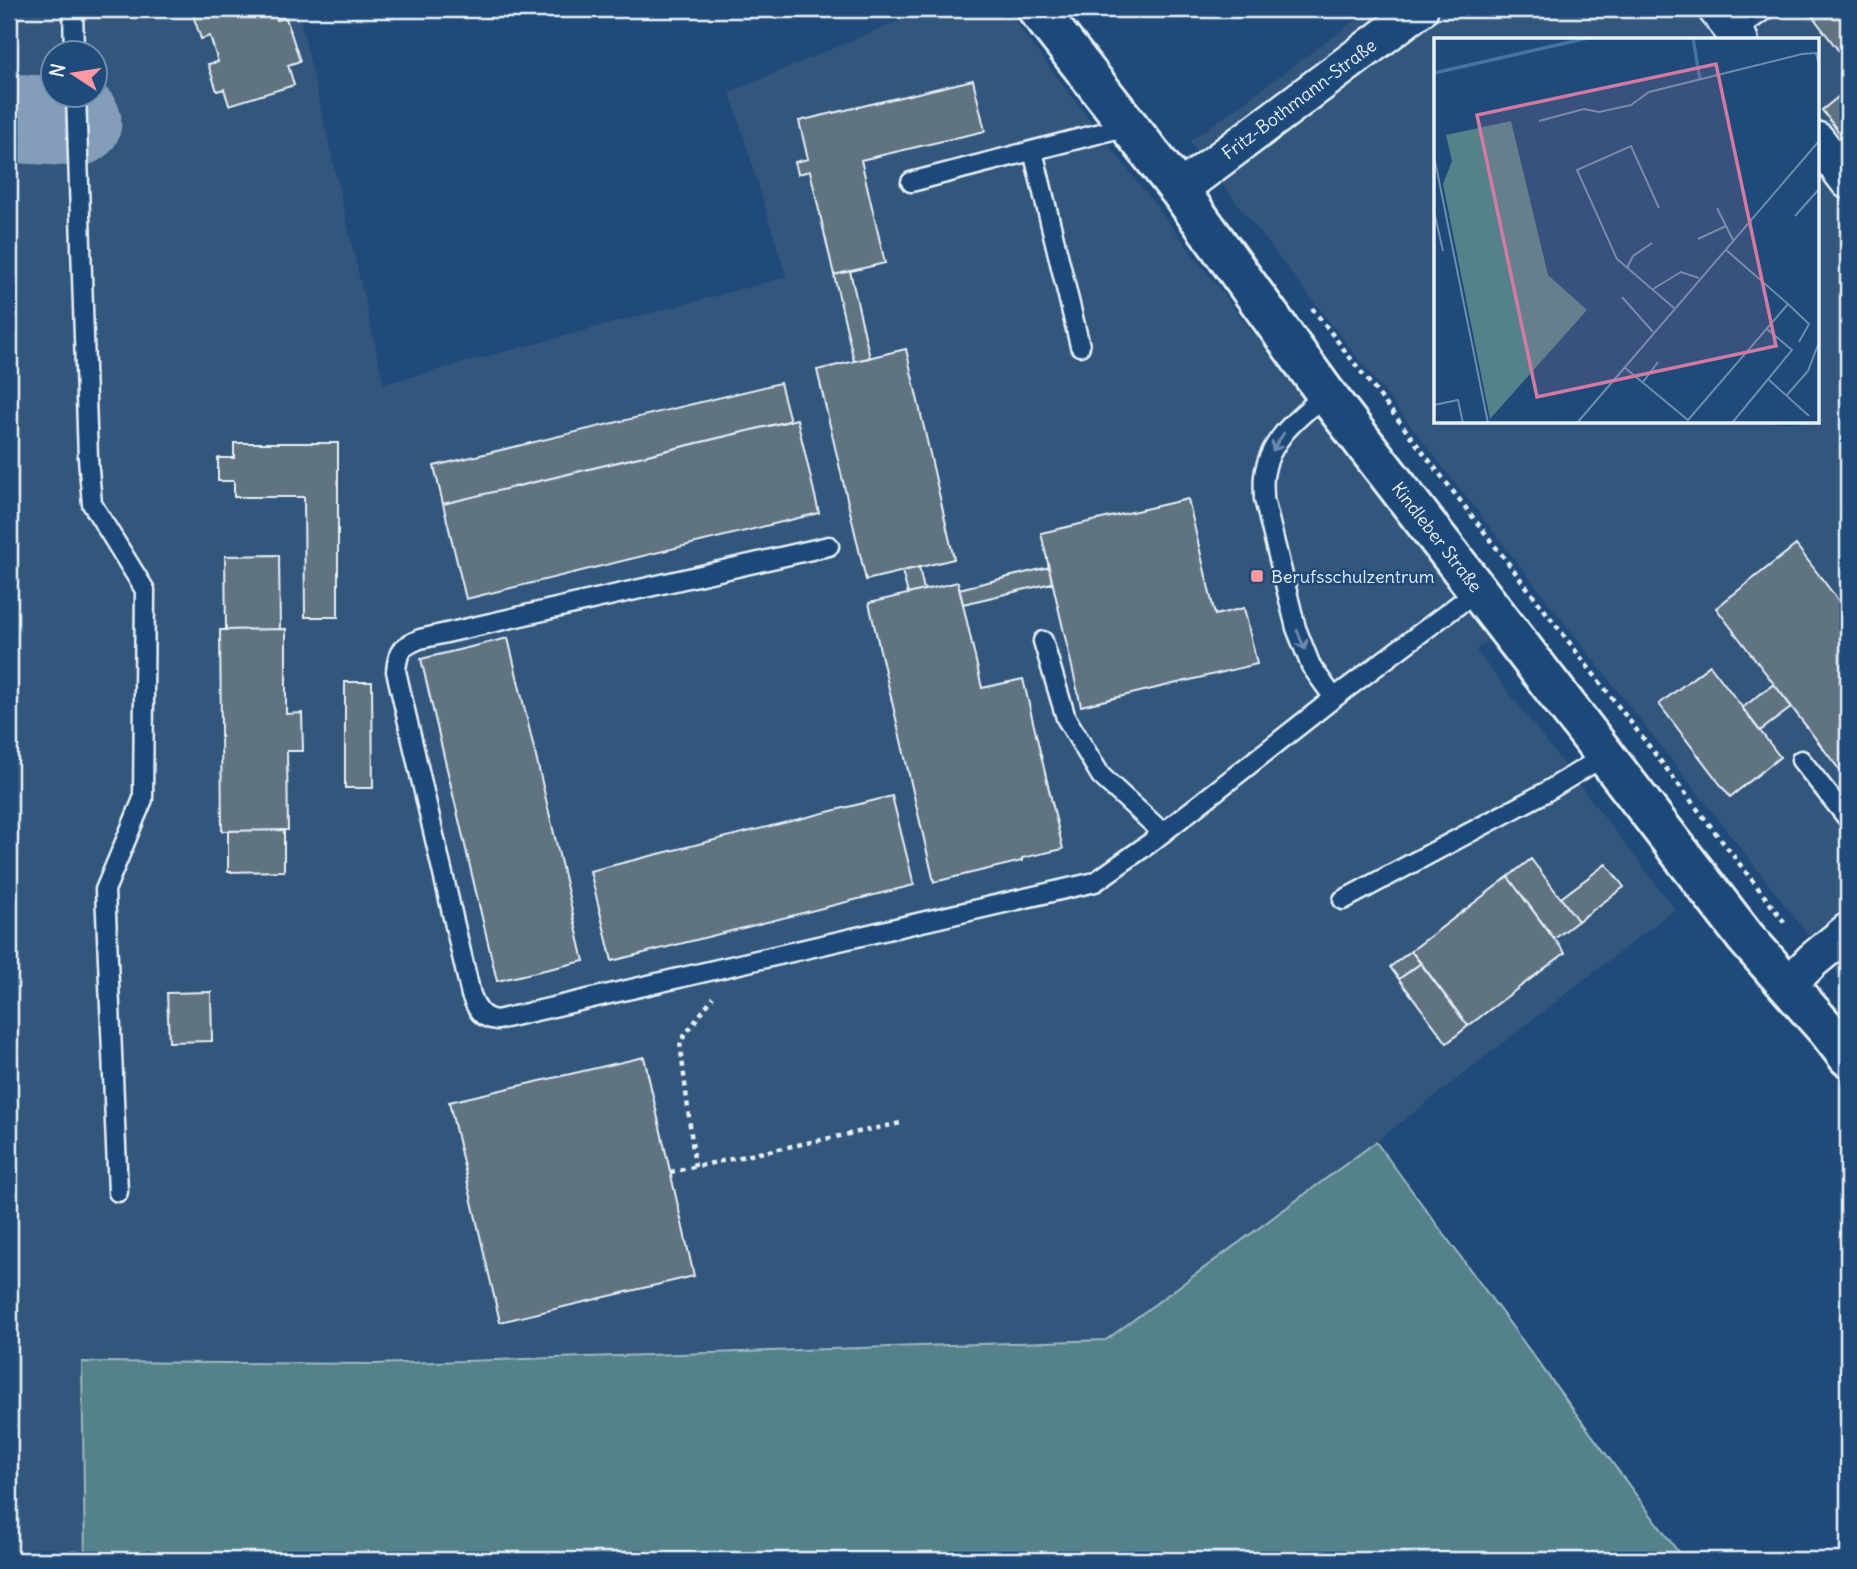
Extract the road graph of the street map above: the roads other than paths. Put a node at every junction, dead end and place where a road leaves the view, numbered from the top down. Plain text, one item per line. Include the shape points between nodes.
1 (73, 9) edge
2 (1037, 9) edge
3 (1420, 9) edge
4 (1766, 9) edge
5 (1730, 27) edge
6 (74, 38) edge
7 (76, 108) edge
8 (1128, 126) junction
9 (1818, 141) edge
10 (1033, 151) junction
11 (1848, 181) edge
12 (911, 182) dead end
13 (1179, 190) junction
14 (1080, 346) dead end
15 (1326, 394) junction
16 (829, 546) dead end
17 (1478, 590) junction
18 (1043, 641) dead end
19 (1334, 698) junction
20 (1606, 755) junction
21 (1801, 760) dead end
22 (1848, 819) edge
23 (1163, 833) junction
24 (1342, 900) dead end
25 (1848, 931) edge
26 (1800, 973) junction
27 (1848, 1057) edge
28 (118, 1192) dead end

1 - 6 lane
2 - 8 main road, Kindleber Straße
3 - 13 street, Fritz-Bothmann-Straße
4 - 5 lane
7 - 28 lane via 92,504 145,590 143,799 105,890
8 - 10 lane
8 - 13 main road, Kindleber Straße
9 - 11 street
10 - 12 lane
10 - 14 lane
13 - 15 main road, Kindleber Straße
15 - 17 main road, Kindleber Straße
15 -> 19 lane via 1288,426 1270,454 1264,499 1296,628 1311,666
16 - 23 lane via 405,646 396,671 471,995 479,1013 497,1020 1095,882
17 - 19 lane
17 - 20 main road, Kindleber Straße
18 - 23 lane via 1066,718 1101,776
19 - 23 lane
20 - 24 lane
20 - 26 main road, Kindleber Straße via 1746,937
21 - 22 lane
25 - 26 street
26 - 27 main road, Kindleber Straße via 1828,1031

